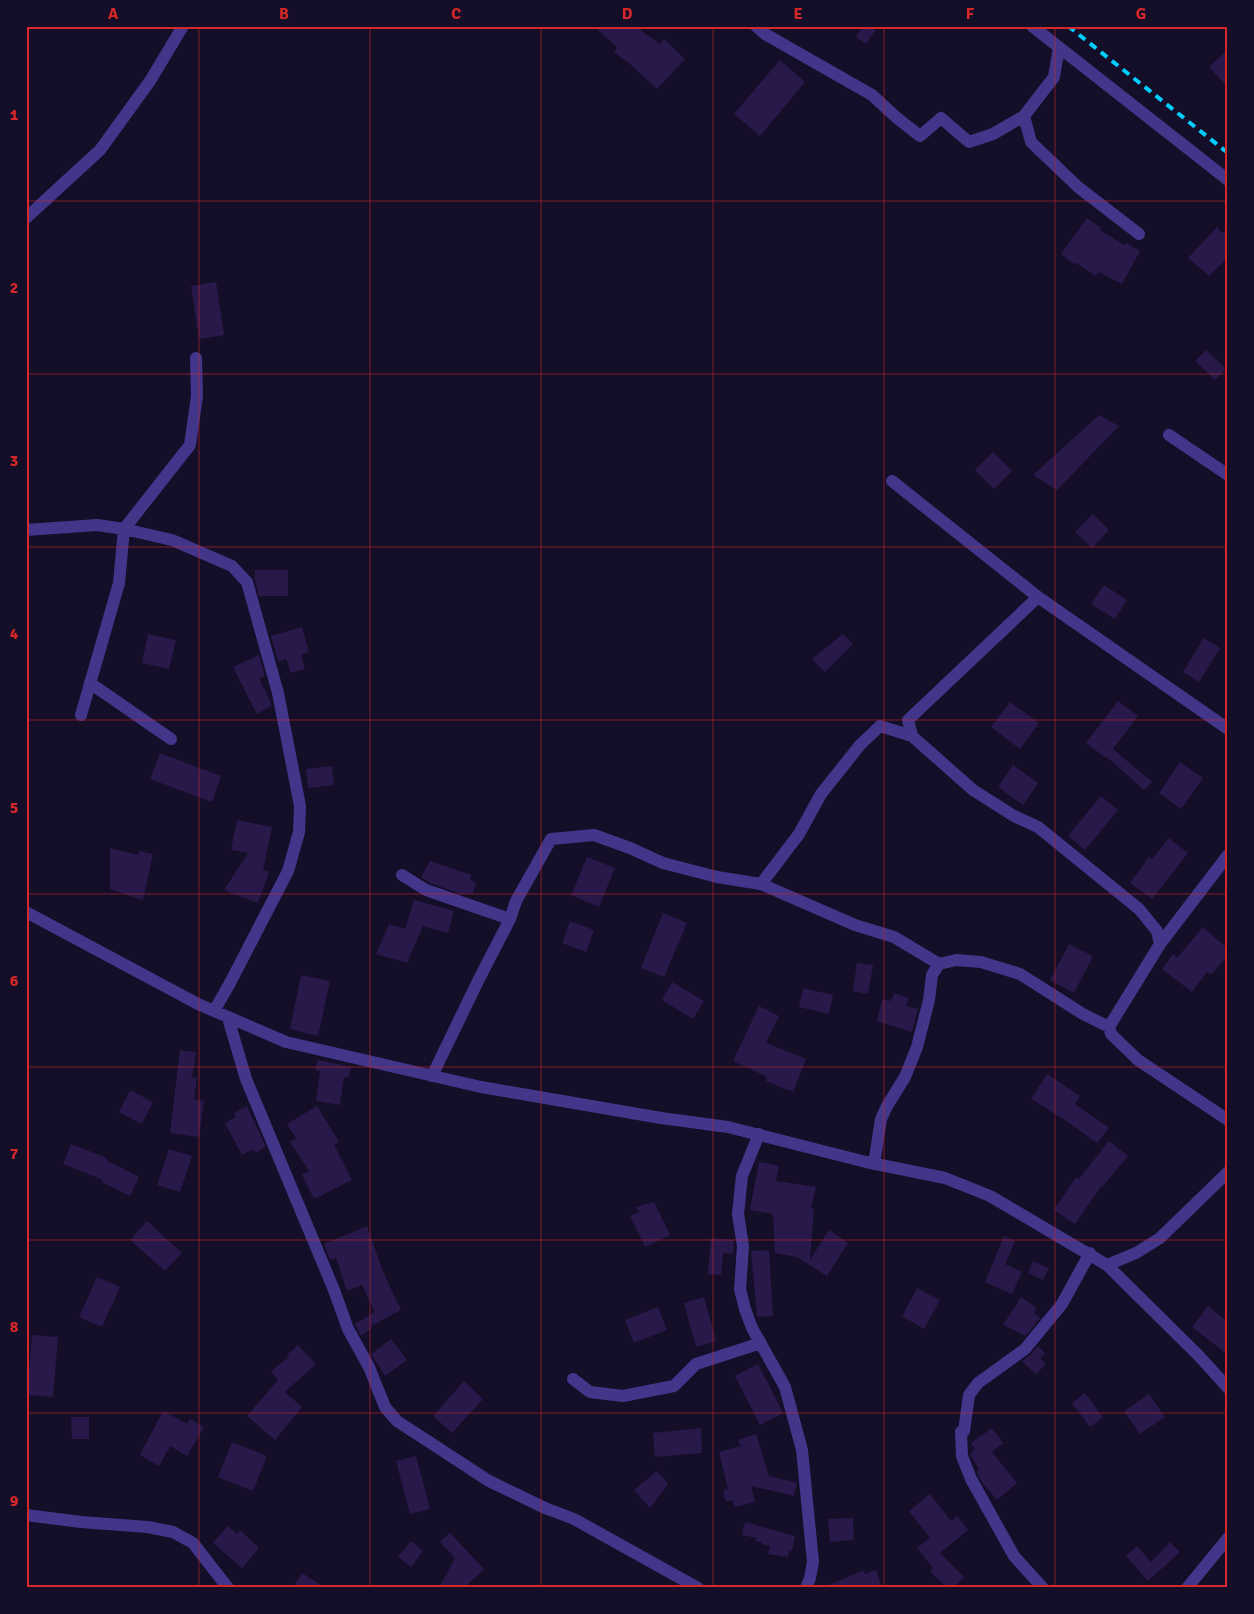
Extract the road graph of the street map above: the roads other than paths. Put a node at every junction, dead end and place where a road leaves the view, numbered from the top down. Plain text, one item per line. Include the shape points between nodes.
1 (183, 26) edge
2 (756, 26) edge
3 (1032, 26) edge
4 (1059, 47) junction
5 (1024, 116) junction
6 (1228, 180) edge
7 (26, 218) edge
8 (1139, 234) dead end
9 (196, 358) dead end
10 (1169, 434) dead end
11 (1228, 475) edge
12 (892, 481) dead end
13 (124, 529) junction
14 (26, 530) edge
15 (1038, 597) junction
16 (90, 683) junction
17 (81, 715) dead end
18 (1228, 729) edge
19 (912, 736) junction
20 (171, 739) dead end
21 (1228, 855) edge
22 (402, 875) dead end
23 (761, 884) junction
24 (26, 912) edge
25 (510, 920) junction
26 (1160, 944) junction
27 (939, 964) junction
28 (214, 1011) junction
29 (228, 1018) junction
30 (1109, 1027) junction
31 (432, 1076) junction
32 (1228, 1120) edge
33 (759, 1134) junction
34 (874, 1164) junction
35 (1228, 1172) edge
36 (1090, 1253) junction
37 (1107, 1265) junction
38 (761, 1343) junction
39 (573, 1379) dead end
40 (1226, 1383) edge
41 (26, 1515) edge
42 (1228, 1538) edge
43 (228, 1588) edge
44 (698, 1588) edge
45 (806, 1588) edge
46 (1043, 1588) edge
47 (1187, 1588) edge

1 - 7 street via 150,81 100,150
2 - 5 street via 872,94 920,136 941,118 968,142 993,134
3 - 4 street
4 - 5 street via 1054,77
4 - 6 street
5 - 8 street via 1031,142 1078,187
9 - 13 street via 197,396 190,445
10 - 11 street
12 - 15 street
13 - 14 street via 97,525
13 - 16 street via 119,583
13 - 28 street via 172,540 210,556 232,566 247,582 278,693 300,806 299,832 288,870
15 - 18 street
15 - 19 street via 908,720
16 - 17 street
16 - 20 street
19 - 23 street via 880,726 860,744 821,794 799,834
19 - 26 street via 973,790 1038,827 1139,909 1157,931
21 - 26 street
22 - 25 street via 426,890
23 - 25 street via 663,863 594,835 551,839 516,901
23 - 27 street via 854,925 894,937
24 - 28 street
25 - 31 street
26 - 30 street
27 - 30 street via 956,960 981,962 1020,974
27 - 34 street via 932,975 917,1047 905,1077 881,1118
28 - 29 street
29 - 31 street via 286,1042
29 - 44 street via 246,1078 348,1330 369,1367 385,1407 397,1421 489,1481 574,1519
30 - 32 street via 1111,1034 1138,1060
31 - 33 street
33 - 34 street
33 - 38 street via 742,1176 738,1214 743,1246 740,1289 752,1328
34 - 36 street via 945,1178 990,1196
35 - 37 street via 1160,1238
36 - 37 street
36 - 46 street via 1062,1304 1025,1349 978,1383 969,1394 964,1431 961,1432 962,1456 971,1479 1014,1556
37 - 40 street
38 - 39 street via 696,1364 674,1386 640,1393 623,1396 590,1392
38 - 45 street via 785,1386 802,1450 813,1562
41 - 43 street via 173,1532 193,1543
42 - 47 street

